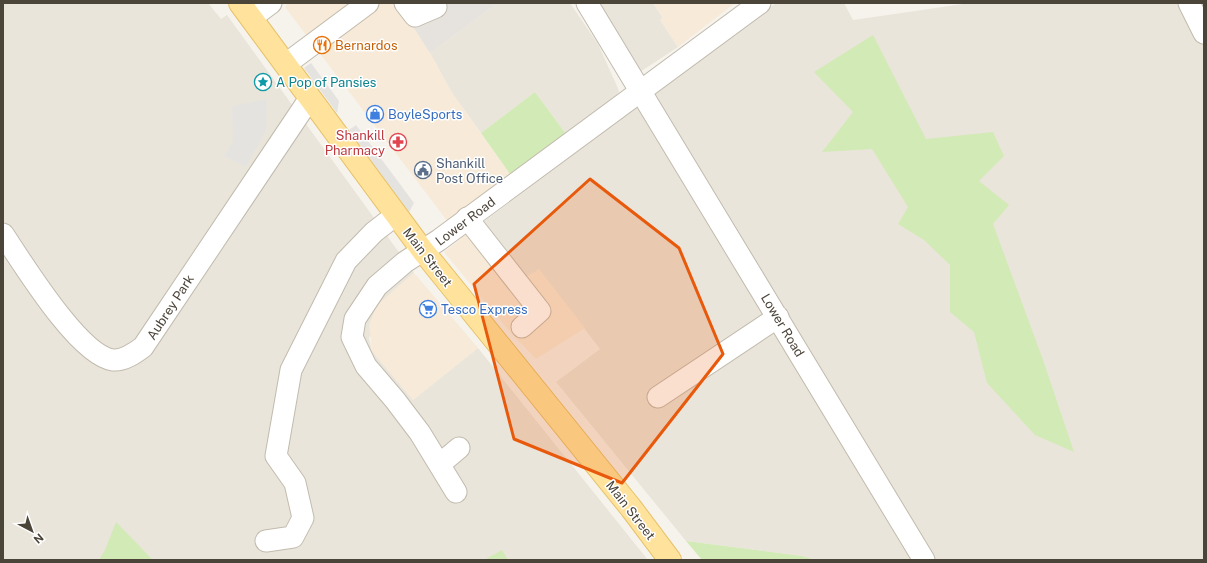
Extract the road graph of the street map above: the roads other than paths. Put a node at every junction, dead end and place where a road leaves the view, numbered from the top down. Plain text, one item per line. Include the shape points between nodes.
1 (271, 3) edge
2 (368, 3) edge
3 (405, 3) edge
4 (588, 3) edge
5 (760, 3) edge
6 (1189, 3) edge
7 (436, 7) dead end
8 (246, 11) edge
9 (1204, 33) edge
10 (286, 64) junction
11 (641, 89) junction
12 (310, 98) junction
13 (396, 215) junction
14 (467, 218) junction
15 (3, 234) edge
16 (423, 251) junction
17 (778, 316) junction
18 (522, 327) dead end
19 (658, 397) dead end
20 (459, 448) dead end
21 (440, 464) junction
22 (456, 492) dead end
23 (266, 541) dead end
24 (670, 560) edge
25 (924, 560) edge

1 - 8 street
2 - 10 street
3 - 7 street via 415,16
4 - 11 street, Lower Road
5 - 11 street, Lower Road
6 - 9 street
8 - 10 main road, Main Street
10 - 12 main road, Main Street
11 - 14 street, Lower Road
11 - 17 street, Lower Road
12 - 13 main road, Main Street
12 - 15 street, Aubrey Park via 143,347 129,357 113,360 99,356 75,334 40,289
13 - 16 main road, Main Street
13 - 23 street via 374,232 346,261 291,370 276,456 295,483 303,518 293,537
14 - 16 street, Lower Road
14 - 18 street via 540,311
16 - 21 street, Lower Road via 405,262 377,286 355,319 352,337 366,366 395,400
16 - 24 main road, Main Street via 631,508
17 - 19 street
17 - 25 street, Lower Road
20 - 21 street
21 - 22 street, Lower Road

